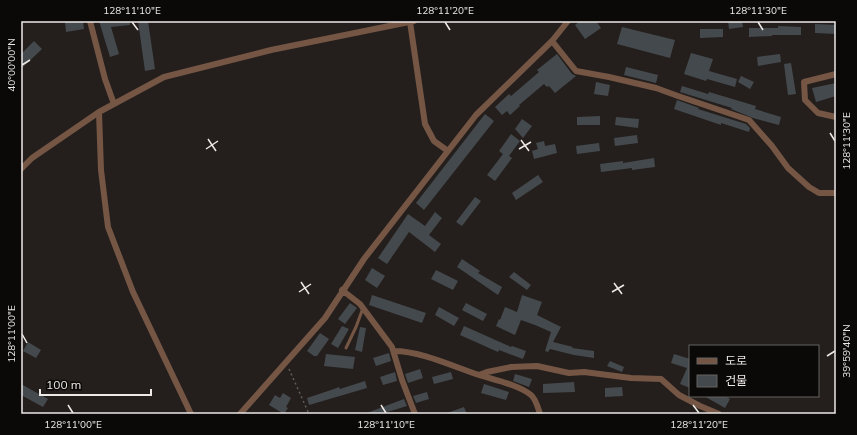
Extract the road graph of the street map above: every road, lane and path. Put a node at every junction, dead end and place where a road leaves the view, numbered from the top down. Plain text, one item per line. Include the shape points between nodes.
1 (90, 21) edge
2 (412, 21) edge
3 (568, 21) edge
4 (552, 41) junction
5 (836, 74) edge
6 (114, 104) junction
7 (99, 112) junction
8 (836, 117) edge
9 (448, 151) junction
10 (21, 169) edge
11 (836, 193) edge
12 (342, 290) junction
13 (363, 308) junction
14 (346, 348) dead end
15 (394, 351) junction
16 (286, 362) junction
17 (479, 375) junction
18 (191, 414) edge
19 (240, 414) edge
20 (309, 414) edge
21 (415, 414) edge
22 (540, 414) edge
23 (719, 414) edge

1 - 6 street via 104,79
2 - 6 street via 271,50 164,78
2 - 9 street via 425,124 434,141
3 - 4 street
4 - 9 street via 476,115
4 - 11 street via 576,71 656,88 749,120 788,168 809,187 819,193
5 - 8 street via 804,82 805,100 818,113
6 - 7 street
7 - 10 street via 32,158
7 - 18 street via 100,170 108,227 133,292
9 - 12 street
12 - 13 street
12 - 16 street via 325,318
13 - 14 lane
13 - 15 street
15 - 17 street via 403,351
15 - 21 street
16 - 19 street
16 - 20 path
17 - 22 street via 533,396
17 - 23 street via 511,367 537,366 569,373 584,372 661,380 679,395

